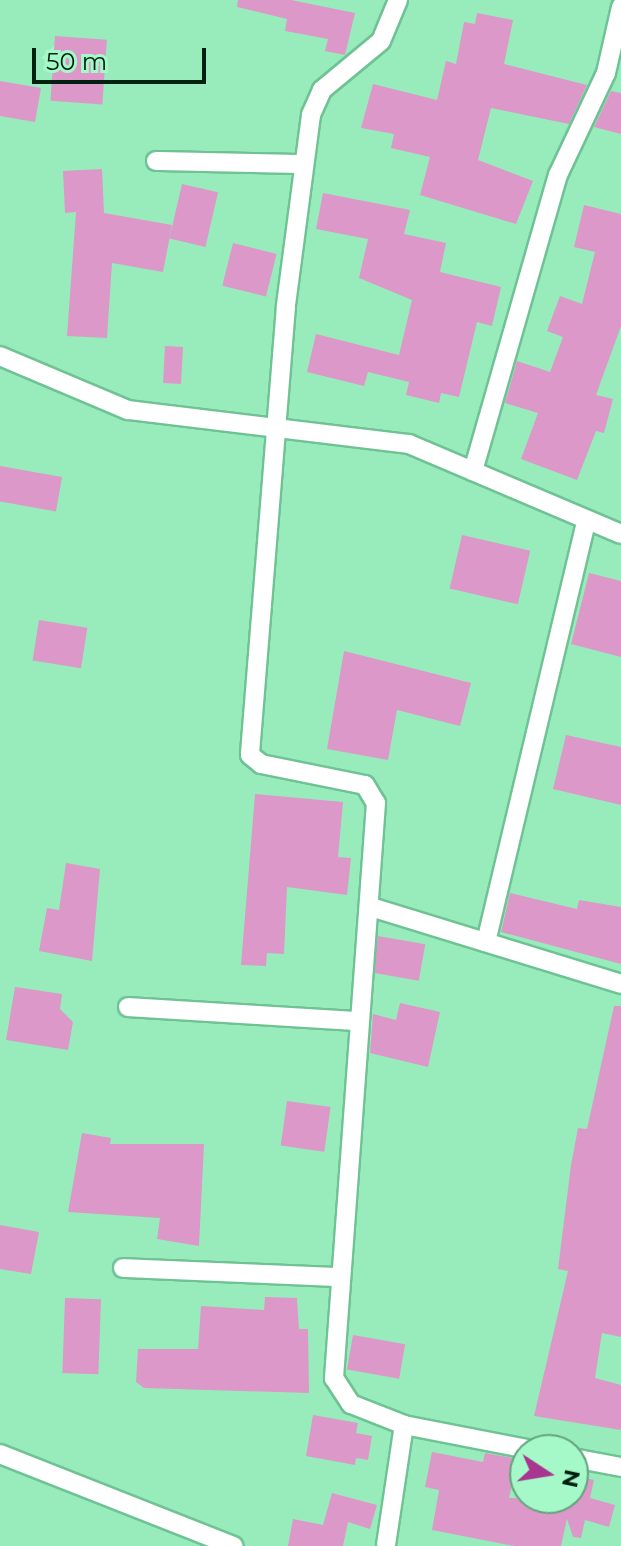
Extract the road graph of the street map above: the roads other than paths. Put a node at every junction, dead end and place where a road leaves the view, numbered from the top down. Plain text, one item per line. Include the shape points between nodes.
1 (398, 0) edge
2 (621, 7) edge
3 (156, 161) dead end
4 (301, 164) junction
5 (0, 356) edge
6 (278, 431) junction
7 (473, 471) junction
8 (586, 521) junction
9 (621, 534) edge
10 (371, 907) junction
11 (486, 942) junction
12 (621, 984) edge
13 (128, 1007) dead end
14 (359, 1021) junction
15 (123, 1268) dead end
16 (339, 1277) junction
17 (404, 1425) junction
18 (509, 1445) edge
19 (0, 1454) edge
20 (589, 1461) edge
21 (621, 1467) edge
22 (386, 1545) edge
23 (233, 1546) edge

1 - 4 street via 381,41 322,90
2 - 7 street via 606,73 558,175
3 - 4 street
4 - 6 street
5 - 6 street via 128,410
6 - 7 street via 370,436
6 - 10 street via 250,755 261,764 365,785 376,803
7 - 8 street
8 - 9 street
8 - 11 street
10 - 11 street
10 - 14 street
11 - 12 street
13 - 14 street
14 - 16 street
15 - 16 street
16 - 17 street via 334,1378 340,1393
17 - 18 street
17 - 22 street
19 - 23 street
20 - 21 street

